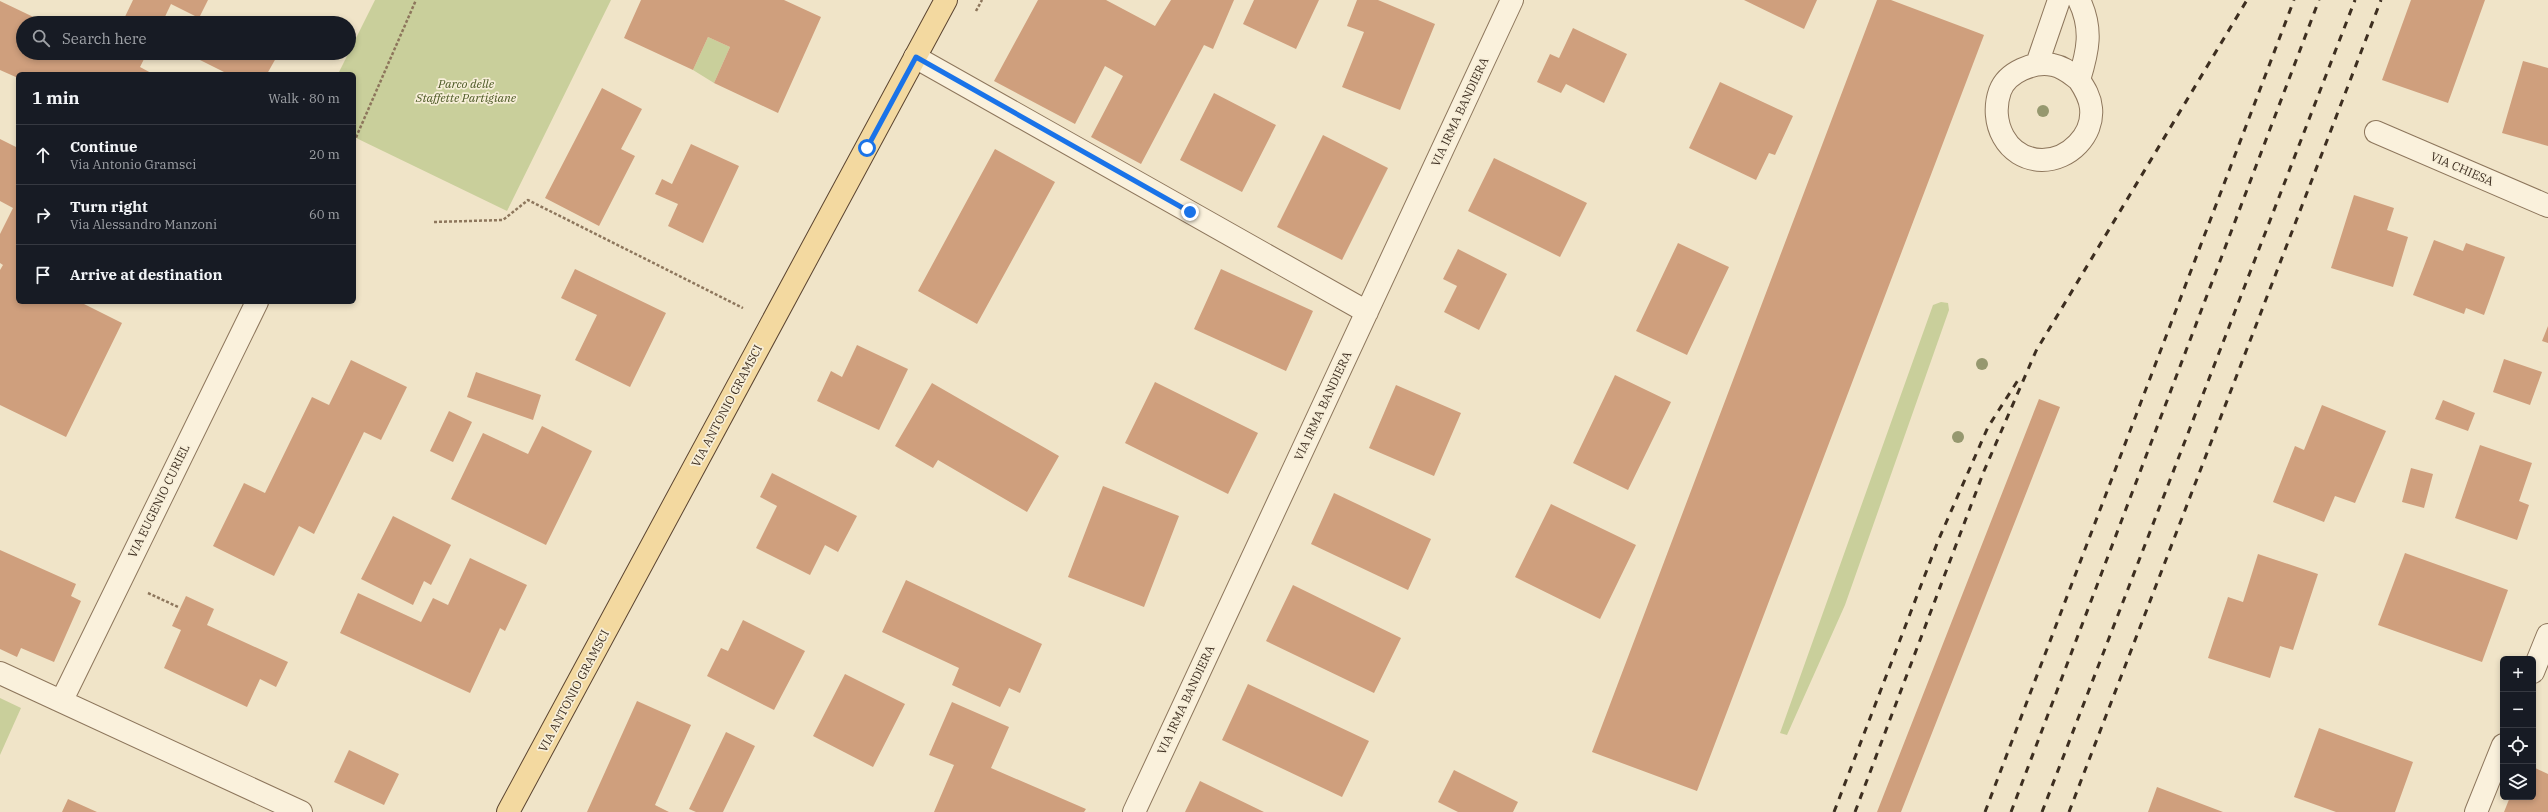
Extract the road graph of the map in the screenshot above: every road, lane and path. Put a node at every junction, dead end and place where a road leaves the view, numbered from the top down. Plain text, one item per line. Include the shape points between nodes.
1 (416, 0) edge
2 (946, 0) edge
3 (1512, 0) edge
4 (2059, 0) edge
5 (2079, 0) edge
6 (916, 57) junction
7 (2037, 64) junction
8 (2080, 80) junction
9 (2376, 132) dead end
10 (356, 137) edge
11 (2548, 206) edge
12 (434, 222) dead end
13 (256, 304) edge
14 (743, 308) dead end
15 (1367, 312) junction
16 (2548, 635) edge
17 (2536, 665) edge
18 (0, 673) edge
19 (62, 700) junction
20 (2500, 752) edge
21 (301, 812) edge
22 (508, 812) edge
23 (1134, 812) edge
24 (2476, 812) edge

1 - 10 path
2 - 6 main road, VIA ANTONIO GRAMSCI
3 - 15 street, VIA IRMA BANDIERA
4 - 7 street
5 - 8 street via 2087,15 2089,50
6 - 15 street
6 - 22 main road, VIA ANTONIO GRAMSCI
7 - 8 street via 2060,68
7 - 8 street via 2010,77 2001,89 1996,104 1996,120 2001,135 2012,148 2026,156 2042,160 2058,157 2072,150 2083,138 2089,124 2091,109 2088,94
9 - 11 street, VIA CHIESA
12 - 14 path via 503,220 528,200
13 - 19 street, VIA EUGENIO CURIEL
15 - 23 street, VIA IRMA BANDIERA
16 - 17 street
18 - 19 street
19 - 21 street
20 - 24 street

